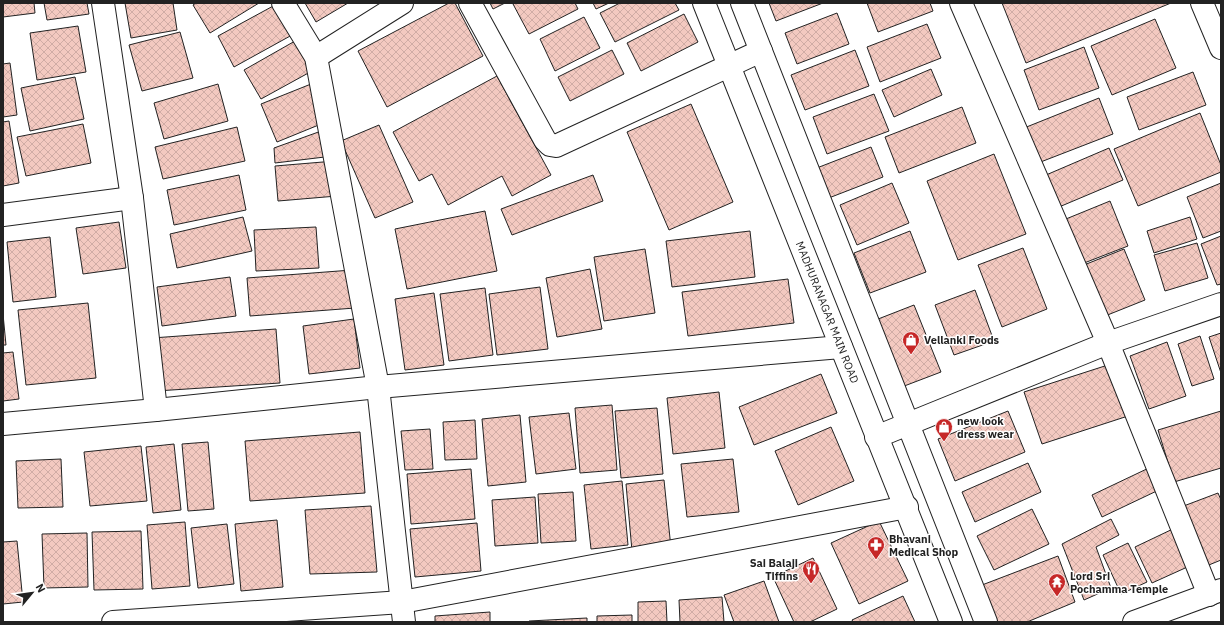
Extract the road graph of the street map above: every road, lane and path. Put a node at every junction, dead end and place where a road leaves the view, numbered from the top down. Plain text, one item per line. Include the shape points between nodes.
1 (103, 3) edge
2 (283, 3) edge
3 (402, 3) edge
4 (470, 3) edge
5 (704, 3) edge
6 (742, 3) edge
7 (961, 3) edge
8 (1202, 3) edge
9 (1221, 48) edge
10 (761, 51) junction
11 (316, 57) junction
12 (729, 65) junction
13 (132, 198) junction
14 (3, 215) edge
15 (1221, 304) edge
16 (1108, 344) junction
17 (840, 347) junction
18 (378, 387) junction
19 (156, 410) junction
20 (3, 424) edge
21 (908, 424) junction
22 (876, 437) junction
23 (907, 507) junction
24 (1215, 593) edge
25 (403, 612) edge
26 (113, 622) edge
27 (951, 622) edge
28 (986, 622) edge
29 (1134, 622) edge

1 - 13 street
2 - 11 street
3 - 11 street
4 - 12 street via 550,145 556,146
5 - 12 street, MADHURANAGAR MAIN ROAD
6 - 10 street
7 - 16 street
8 - 9 street
10 - 12 street
10 - 21 street
11 - 18 street
12 - 17 street, MADHURANAGAR MAIN ROAD
13 - 14 street
13 - 19 street
15 - 16 street
16 - 21 street
16 - 24 street
17 - 18 street
17 - 22 street, MADHURANAGAR MAIN ROAD
18 - 19 street
18 - 25 street
19 - 20 street
21 - 22 street
21 - 28 street
22 - 23 street, MADHURANAGAR MAIN ROAD
23 - 25 street
23 - 27 street, MADHURANAGAR MAIN ROAD
24 - 29 street
25 - 26 street

